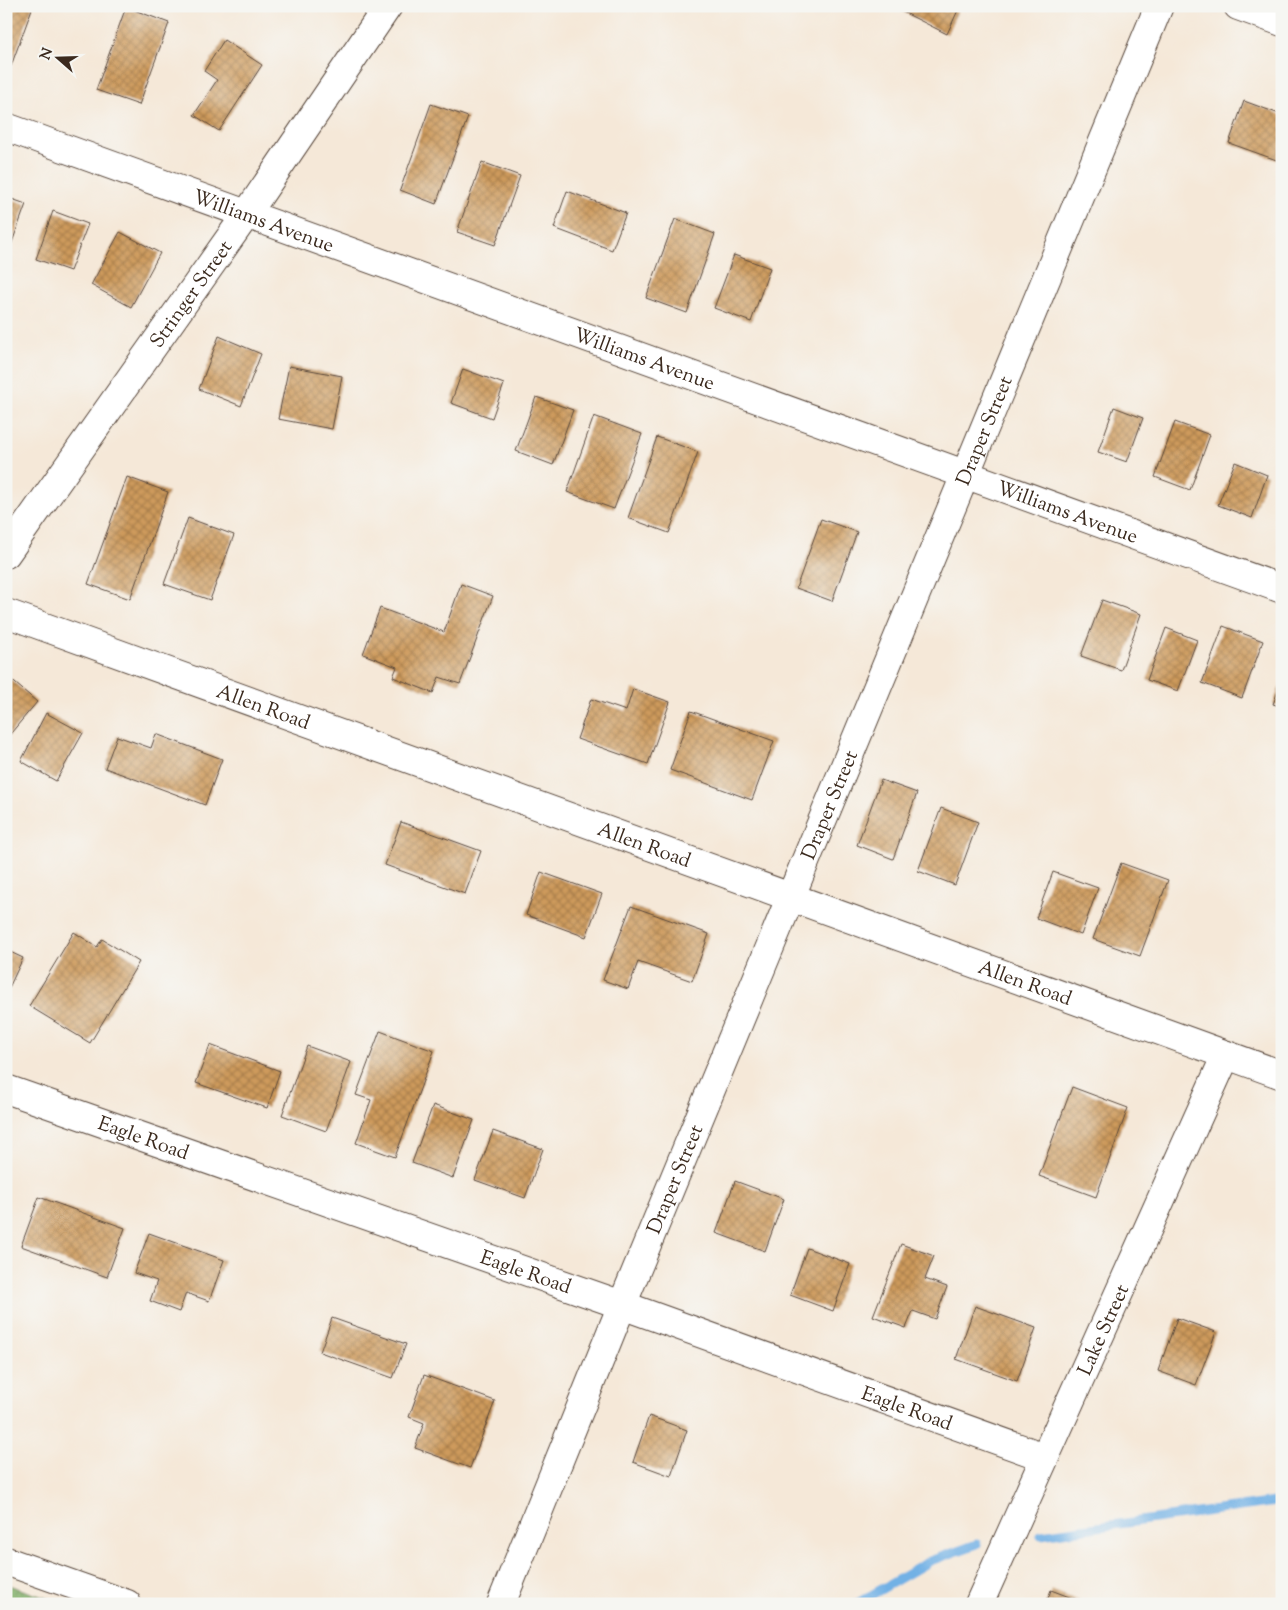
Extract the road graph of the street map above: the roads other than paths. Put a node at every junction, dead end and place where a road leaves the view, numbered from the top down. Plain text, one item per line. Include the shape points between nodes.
1 (388, 6) edge
2 (1158, 6) edge
3 (1238, 6) edge
4 (1282, 22) edge
5 (6, 127) edge
6 (246, 215) junction
7 (965, 475) junction
8 (6, 554) edge
9 (1282, 589) edge
10 (6, 613) edge
11 (791, 898) junction
12 (1226, 1055) junction
13 (1282, 1075) edge
14 (6, 1089) edge
15 (622, 1305) junction
16 (1044, 1457) junction
17 (6, 1561) edge
18 (127, 1604) edge
19 (501, 1604) edge
20 (978, 1604) edge

1 - 6 street, Stringer Street
2 - 7 street, Draper Street
3 - 4 street
5 - 6 street, Williams Avenue
6 - 7 street, Williams Avenue
6 - 8 street, Stringer Street
7 - 9 street, Williams Avenue
7 - 11 street, Draper Street
10 - 11 street, Allen Road
11 - 12 street, Allen Road
11 - 15 street, Draper Street
12 - 13 street, Allen Road
12 - 16 street, Lake Street
14 - 15 street, Eagle Road
15 - 16 street, Eagle Road
15 - 19 street, Draper Street
16 - 20 street, Lake Street
17 - 18 street

